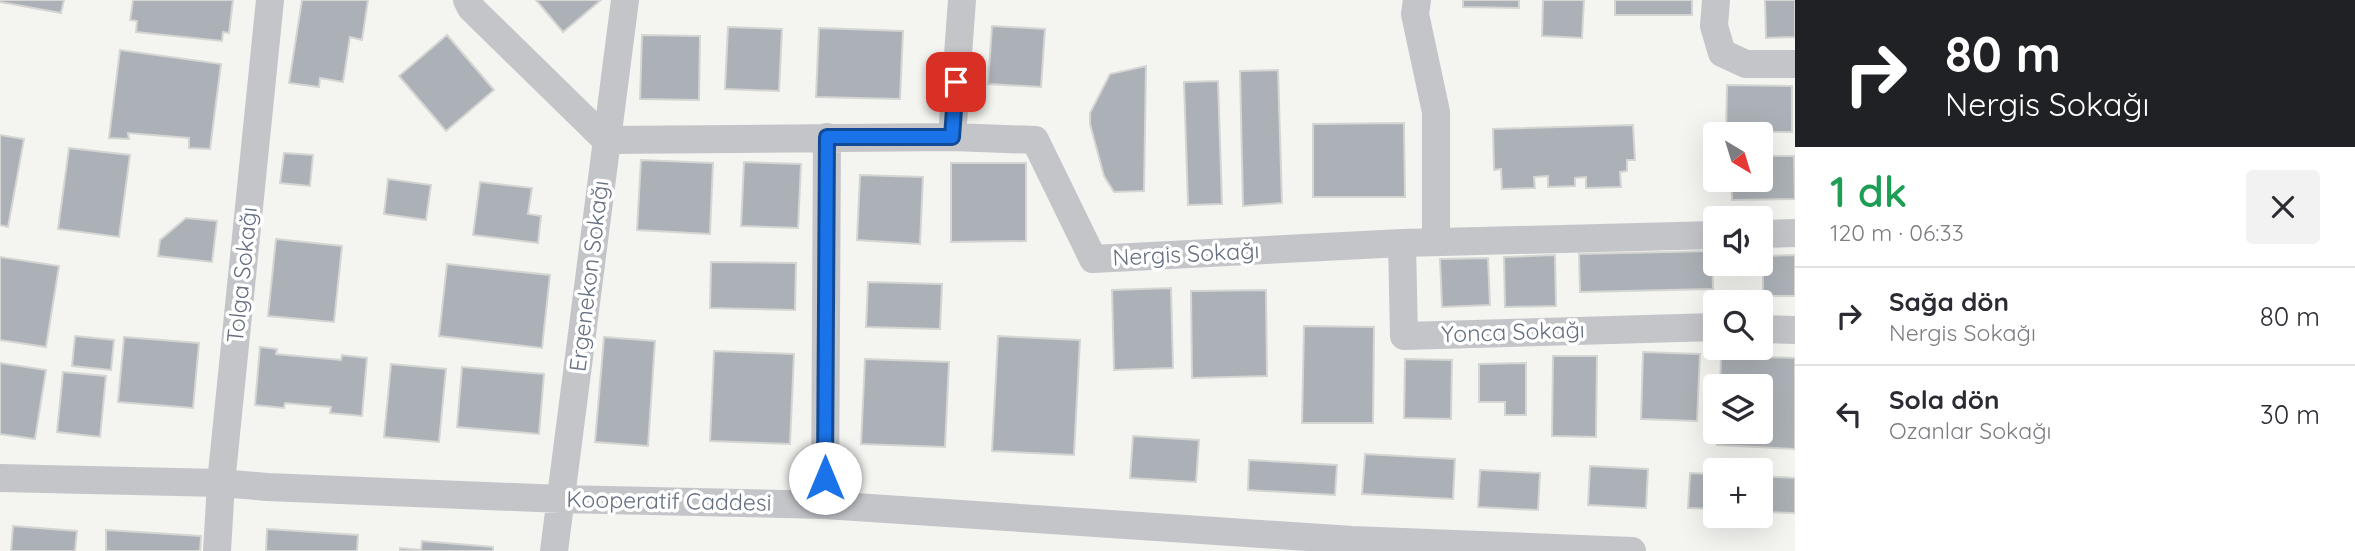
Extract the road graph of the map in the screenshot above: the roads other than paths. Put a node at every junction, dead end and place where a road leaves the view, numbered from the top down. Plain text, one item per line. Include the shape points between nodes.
1 (270, 0) edge
2 (467, 0) edge
3 (625, 0) edge
4 (962, 0) edge
5 (1417, 0) edge
6 (1716, 0) edge
7 (1795, 64) edge
8 (827, 137) junction
9 (952, 137) junction
10 (606, 140) junction
11 (1795, 233) edge
12 (1773, 234) edge
13 (1703, 235) edge
14 (1436, 242) junction
15 (1402, 243) junction
16 (1703, 326) edge
17 (1773, 329) edge
18 (1795, 330) edge
19 (0, 478) edge
20 (221, 483) junction
21 (561, 499) junction
22 (825, 505) junction
23 (1351, 545) edge
24 (218, 551) edge
25 (554, 551) edge
26 (1632, 551) edge

1 - 20 street, Tolga Sokağı
2 - 10 street
3 - 10 street, Ergenekon Sokağı
4 - 9 street
5 - 14 street via 1415,14 1436,112
6 - 7 street via 1714,26 1722,53 1746,64
8 - 9 street, Nergis Sokağı
8 - 10 street, Nergis Sokağı
8 - 22 street
9 - 15 street, Nergis Sokağı via 1035,140 1093,259
10 - 21 street, Ergenekon Sokağı
11 - 12 street
13 - 14 street, Nergis Sokağı
14 - 15 street, Nergis Sokağı
15 - 16 street, Yonca Sokağı via 1404,336
17 - 18 street
19 - 20 street, Kooperatif Caddesi
20 - 21 street, Kooperatif Caddesi
20 - 24 street, Tolga Sokağı
21 - 22 street, Kooperatif Caddesi
21 - 25 street, Ergenekon Sokağı
22 - 23 street, Kooperatif Caddesi
23 - 26 street, Kooperatif Caddesi

